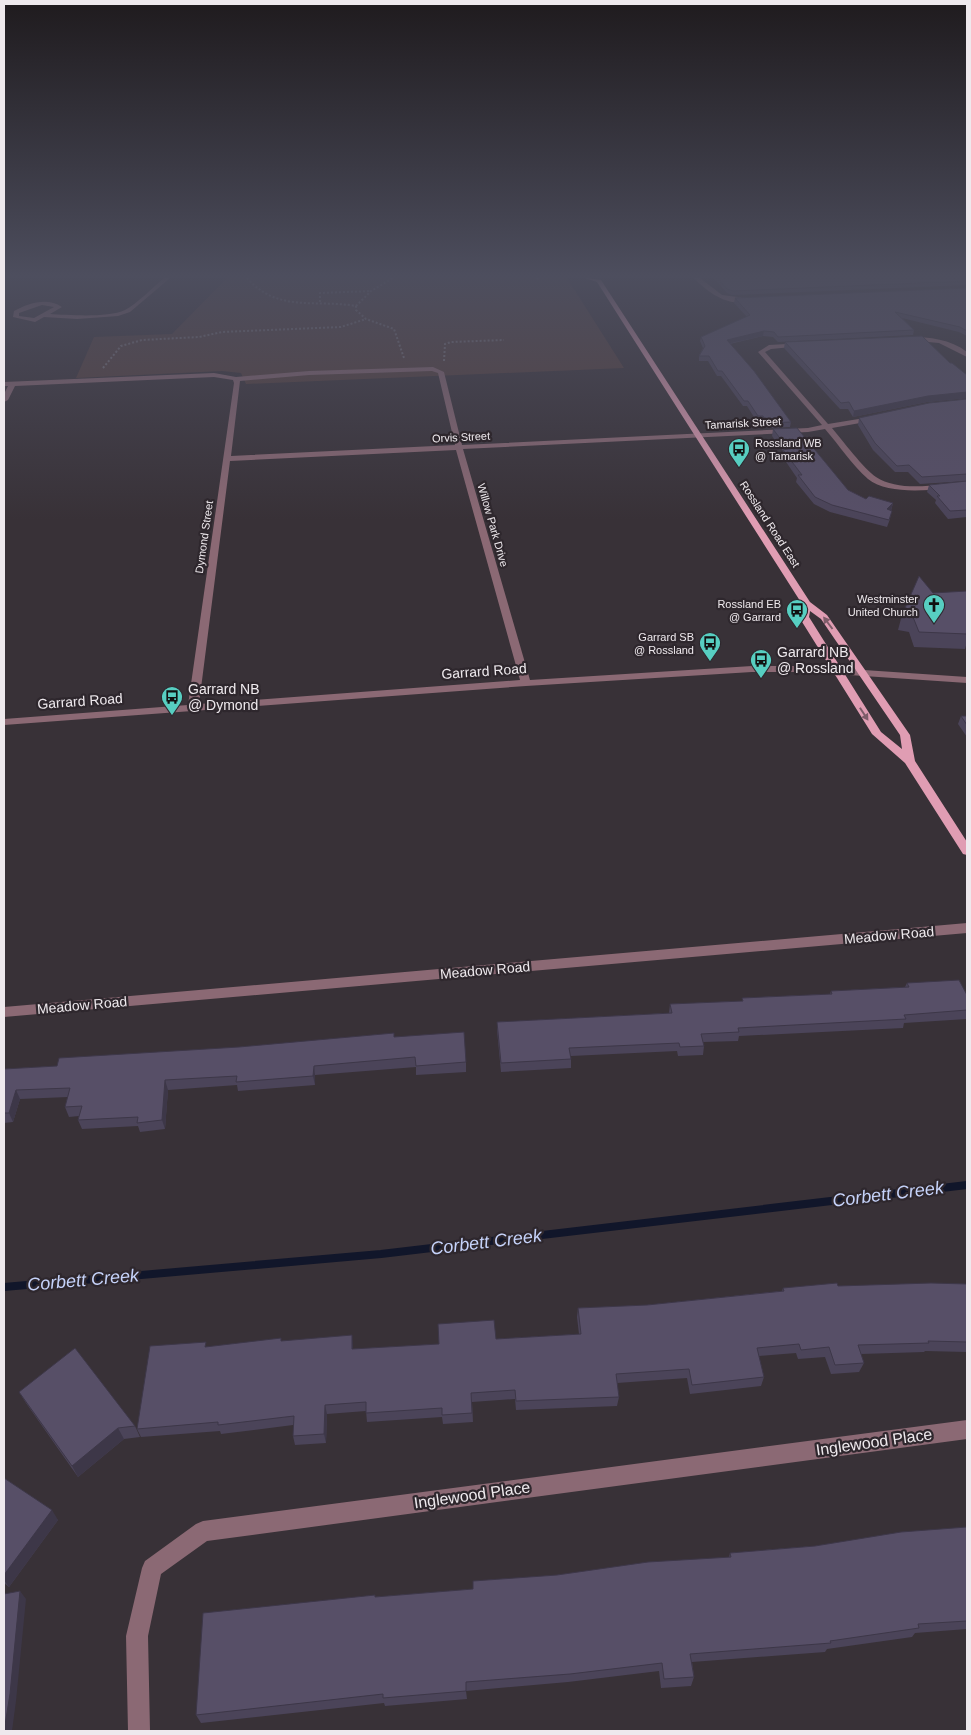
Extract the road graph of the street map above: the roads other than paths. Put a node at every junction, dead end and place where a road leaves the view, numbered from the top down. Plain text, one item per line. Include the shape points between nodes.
1 (650, 359) edge
2 (767, 359) edge
3 (236, 380) junction
4 (8, 384) edge
5 (4, 400) edge
6 (880, 417) edge
7 (828, 428) junction
8 (698, 437) junction
9 (459, 448) junction
10 (226, 459) junction
11 (967, 484) edge
12 (807, 604) junction
13 (838, 673) junction
14 (865, 674) junction
15 (967, 680) edge
16 (526, 683) junction
17 (193, 709) junction
18 (4, 722) edge
19 (909, 761) junction
20 (967, 851) edge
21 (967, 928) edge
22 (4, 1012) edge
23 (967, 1429) edge
24 (139, 1731) edge

1 - 8 main road, Rossland Road East
2 - 7 street
3 - 4 street via 226,376 202,375
3 - 9 street, Willow Park Drive via 276,374 434,369 441,372
3 - 10 street, Dymond Street
4 - 5 street
6 - 7 street, Tamarisk Street
7 - 8 street, Tamarisk Street
7 - 11 street via 881,484 913,487
8 - 9 street, Orvis Street
8 - 12 main road, Rossland Road East
9 - 10 street, Orvis Street
9 - 16 street, Willow Park Drive
10 - 17 street, Dymond Street
12 - 13 main road, Rossland Road East via 804,617
14 -> 12 main road, Rossland Road East via 824,617
13 - 14 street, Garrard Road
13 - 16 street, Garrard Road via 752,669
13 -> 19 main road, Rossland Road East via 878,734
14 - 15 street, Garrard Road
14 - 19 main road, Rossland Road East via 905,735
16 - 17 street, Garrard Road
17 - 18 street, Garrard Road
19 - 20 main road, Rossland Road East
21 - 22 street, Meadow Road
23 - 24 street, Inglewood Place via 204,1531 152,1568 137,1636

